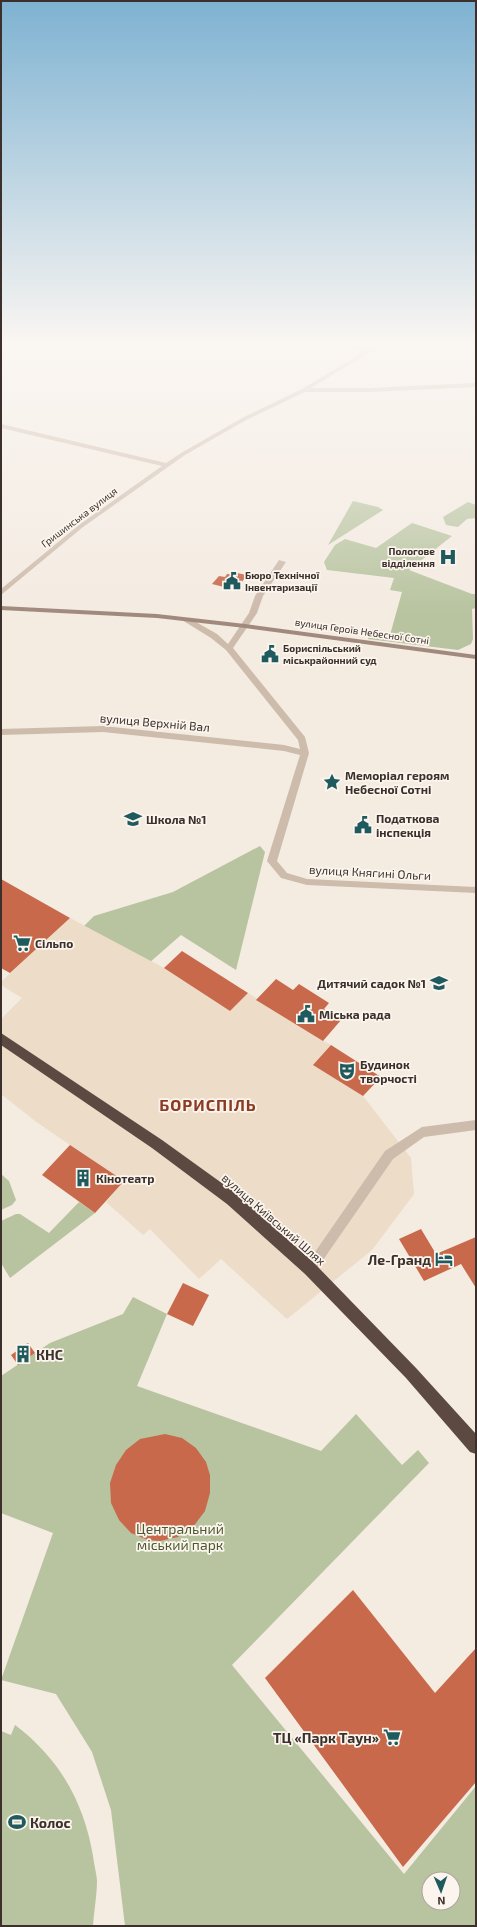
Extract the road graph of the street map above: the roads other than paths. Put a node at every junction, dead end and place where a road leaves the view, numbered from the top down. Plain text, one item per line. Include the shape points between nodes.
1 (30, 433) edge
2 (221, 433) edge
3 (167, 465) junction
4 (282, 562) dead end
5 (1, 593) edge
6 (1, 608) edge
7 (186, 620) junction
8 (245, 626) junction
9 (229, 648) junction
10 (476, 657) edge
11 (1, 732) edge
12 (305, 753) junction
13 (476, 890) edge
14 (1, 1038) edge
15 (476, 1125) edge
16 (310, 1269) junction
17 (476, 1446) edge

1 - 3 street
2 - 3 street, Гришинська вулиця
3 - 5 street, Гришинська вулиця via 81,526
4 - 8 street via 259,596 254,613
6 - 7 street, вулиця Героїв Небесної Сотні via 158,616
7 - 8 street, вулиця Героїв Небесної Сотні
7 - 9 street, вулиця Героїв Небесної Сотні
8 - 9 street
8 - 10 street, вулиця Героїв Небесної Сотні
9 - 12 street, вулиця Героїв Небесної Сотні via 302,739
11 - 12 street, вулиця Верхній Вал via 103,729 134,731 284,748
12 - 13 street, вулиця Княгині Ольги via 272,861 284,876 307,882
14 - 16 highway, вулиця Київський Шлях via 126,1122 232,1199
15 - 16 street via 422,1132 389,1156
16 - 17 highway, вулиця Київський Шлях via 411,1373

